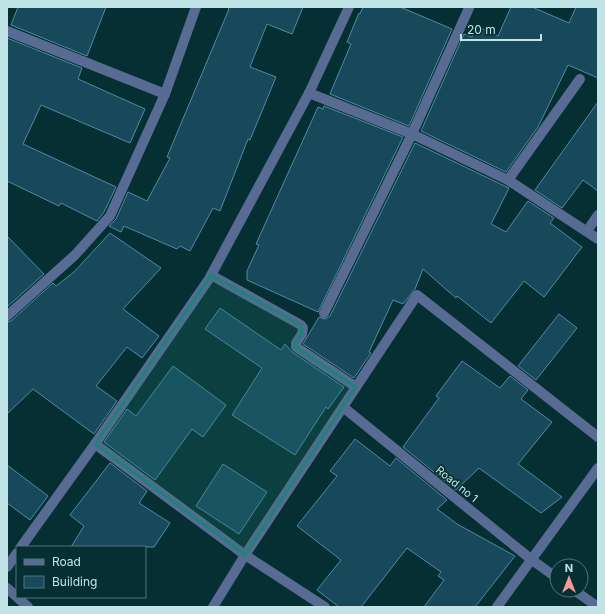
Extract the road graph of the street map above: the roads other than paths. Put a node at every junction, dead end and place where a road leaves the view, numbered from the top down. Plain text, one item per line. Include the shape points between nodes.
1 (196, 7) edge
2 (349, 7) edge
3 (469, 8) dead end
4 (7, 31) edge
5 (580, 79) dead end
6 (309, 93) junction
7 (165, 94) junction
8 (412, 134) junction
9 (508, 180) junction
10 (598, 215) edge
11 (586, 231) junction
12 (598, 239) edge
13 (211, 275) junction
14 (324, 313) dead end
15 (7, 316) edge
16 (356, 387) junction
17 (343, 407) junction
18 (598, 437) edge
19 (95, 444) junction
20 (598, 468) edge
21 (22, 546) edge
22 (16, 554) edge
23 (244, 555) junction
24 (532, 560) junction
25 (7, 567) edge
26 (549, 572) edge
27 (7, 588) edge
28 (16, 596) edge
29 (18, 598) edge
30 (585, 598) edge
31 (28, 607) edge
32 (212, 607) edge
33 (325, 607) edge
34 (497, 607) edge
35 (598, 607) edge

1 - 7 street
2 - 6 street
3 - 8 street
4 - 7 street
5 - 9 street
6 - 8 street
6 - 13 street
7 - 15 street via 110,216 75,255
8 - 9 street
8 - 14 street
9 - 11 street
10 - 11 street
11 - 12 street
13 - 16 street via 301,325 302,334 296,347
13 - 19 street
16 - 17 street
16 - 18 street via 417,295
17 - 23 street
17 - 24 street, Road no 1
19 - 21 street
19 - 23 street
20 - 24 street
22 - 25 street
23 - 32 street
23 - 33 street
24 - 26 street, Road no 1
24 - 34 street
27 - 28 street
29 - 31 street
30 - 35 street

